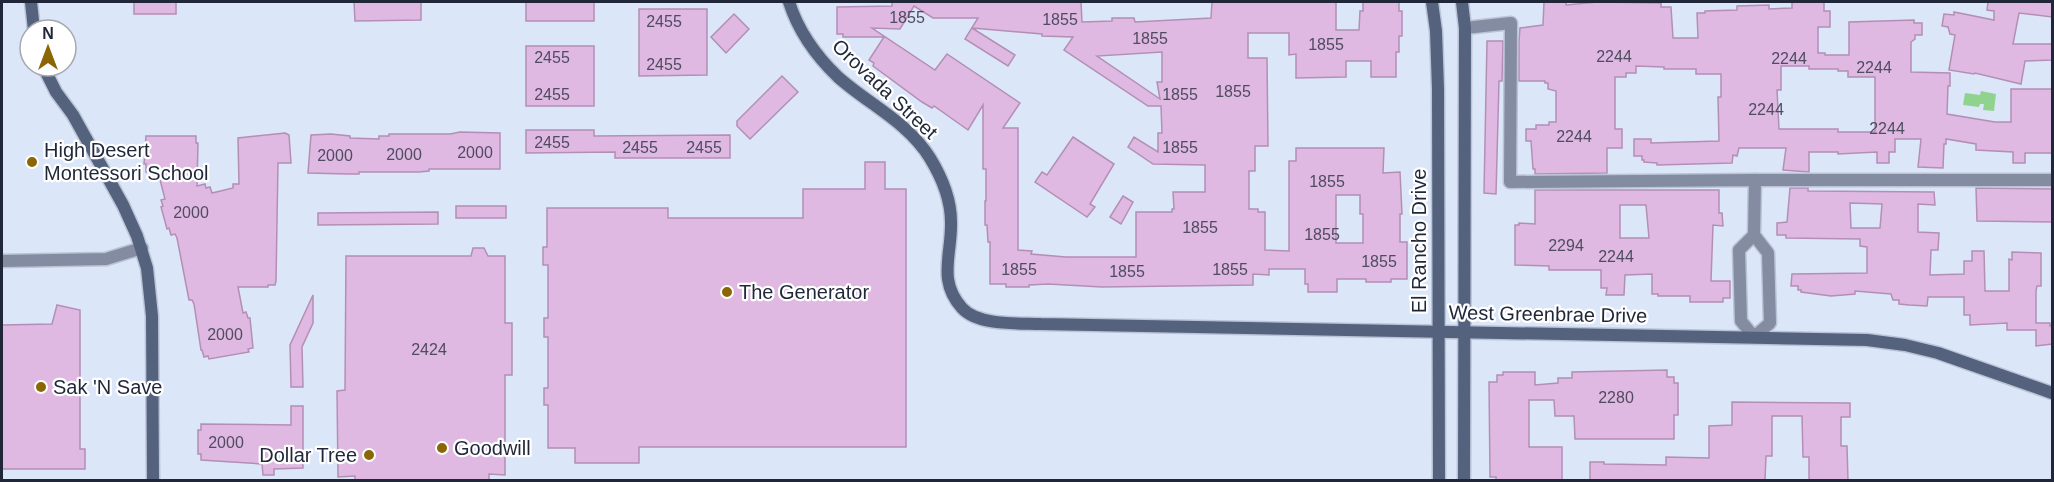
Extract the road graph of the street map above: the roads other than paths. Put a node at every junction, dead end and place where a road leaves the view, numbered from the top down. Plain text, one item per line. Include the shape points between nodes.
1 (30, 2) edge
2 (789, 2) edge
3 (1432, 2) edge
4 (1462, 2) edge
5 (32, 18) edge
6 (1465, 28) junction
7 (49, 78) edge
8 (1755, 180) junction
9 (2052, 180) edge
10 (1754, 235) junction
11 (142, 248) junction
12 (2, 261) edge
13 (964, 311) joint
14 (1439, 332) junction
15 (1465, 332) junction
16 (1754, 338) junction
17 (2052, 393) edge
18 (153, 480) edge
19 (1439, 480) edge
20 (1464, 480) edge

1 - 5 street
2 - 13 street, Orovada Street via 818,56 838,77 897,122 929,157 940,177 951,222 948,281
3 - 14 street, El Rancho Drive via 1438,89
4 - 6 street
6 - 8 street via 1511,23 1510,182
6 - 15 street
7 - 11 street via 123,205
8 - 9 street
8 - 10 street
10 - 16 street via 1739,250 1741,321
10 - 16 street via 1768,253 1770,323
11 - 12 street via 106,259
11 - 18 street via 152,316
13 - 14 street, West Greenbrae Drive via 995,322
14 - 15 street, West Greenbrae Drive
14 - 19 street, El Rancho Drive
15 - 16 street, West Greenbrae Drive
15 - 20 street
16 - 17 street, West Greenbrae Drive via 1847,339 1905,345

